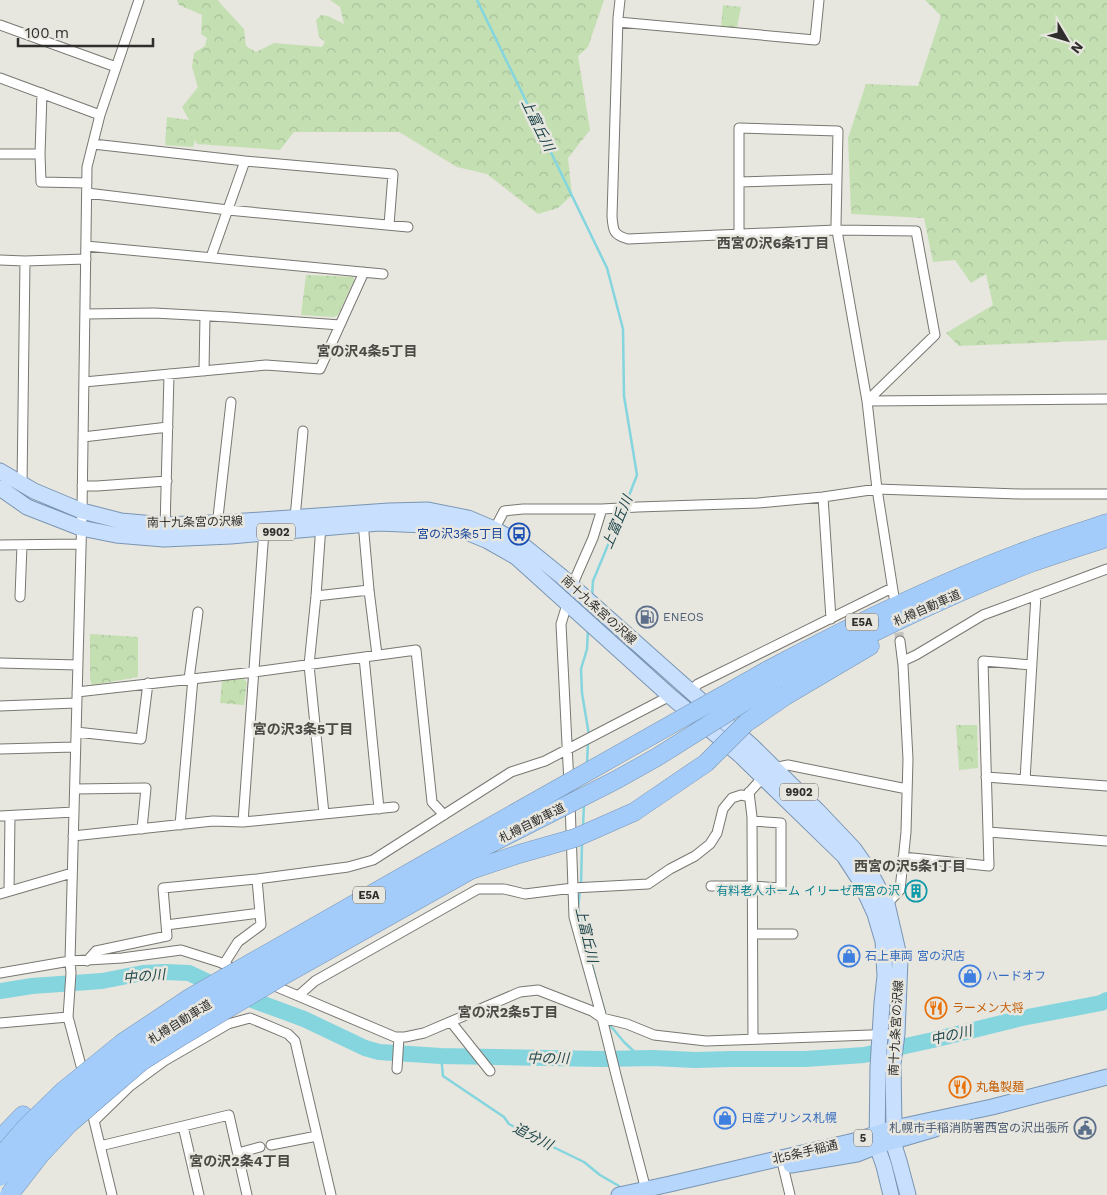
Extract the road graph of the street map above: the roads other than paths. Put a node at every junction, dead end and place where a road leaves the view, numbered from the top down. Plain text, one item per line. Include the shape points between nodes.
1 (137, 0) edge
2 (620, 0) edge
3 (819, 0) edge
4 (618, 22) junction
5 (0, 25) edge
6 (116, 67) junction
7 (0, 78) edge
8 (42, 93) junction
9 (100, 115) junction
10 (92, 144) junction
11 (0, 154) edge
12 (40, 154) junction
13 (245, 161) junction
14 (837, 180) junction
15 (738, 182) junction
16 (87, 183) junction
17 (87, 193) junction
18 (228, 210) junction
19 (388, 225) junction
20 (408, 227) dead end
21 (836, 230) junction
22 (738, 234) junction
23 (86, 246) junction
24 (211, 258) junction
25 (86, 259) junction
26 (0, 260) edge
27 (25, 261) junction
28 (364, 272) junction
29 (383, 274) dead end
30 (85, 314) junction
31 (205, 316) junction
32 (340, 325) junction
33 (204, 371) junction
34 (169, 374) junction
35 (84, 382) junction
36 (1107, 398) edge
37 (867, 401) junction
38 (231, 402) dead end
39 (168, 427) junction
40 (303, 430) dead end
41 (83, 437) junction
42 (0, 471) edge
43 (167, 481) junction
44 (22, 484) junction
45 (82, 486) junction
46 (0, 488) edge
47 (878, 489) junction
48 (1107, 494) edge
49 (822, 497) junction
50 (18, 500) junction
51 (602, 509) junction
52 (82, 511) junction
53 (295, 518) junction
54 (363, 518) junction
55 (323, 522) junction
56 (1107, 523) edge
57 (264, 526) junction
58 (81, 528) junction
59 (217, 530) junction
60 (165, 532) junction
61 (491, 535) junction
62 (1107, 538) edge
63 (80, 544) junction
64 (0, 545) edge
65 (22, 545) junction
66 (1107, 569) edge
67 (574, 587) junction
68 (369, 590) junction
69 (966, 590) junction
70 (1036, 595) junction
71 (316, 596) junction
72 (20, 597) dead end
73 (569, 604) junction
74 (198, 612) dead end
75 (831, 619) junction
76 (900, 641) tunnel mouth
77 (377, 656) junction
78 (364, 657) junction
79 (903, 661) junction
80 (0, 663) edge
81 (78, 665) junction
82 (310, 665) junction
83 (1032, 665) junction
84 (254, 672) junction
85 (191, 678) junction
86 (770, 678) junction
87 (148, 684) junction
88 (690, 691) junction
89 (77, 692) junction
90 (670, 696) junction
91 (76, 703) junction
92 (0, 706) edge
93 (76, 732) junction
94 (75, 747) junction
95 (0, 749) edge
96 (568, 749) junction
97 (768, 772) junction
98 (986, 778) junction
99 (1025, 780) junction
100 (1107, 786) edge
101 (75, 789) junction
102 (907, 790) junction
103 (749, 792) junction
104 (394, 807) dead end
105 (379, 809) junction
106 (74, 812) junction
107 (324, 814) junction
108 (444, 814) junction
109 (5, 816) edge
110 (752, 821) junction
111 (243, 822) junction
112 (180, 825) junction
113 (142, 829) junction
114 (988, 832) junction
115 (73, 836) junction
116 (1107, 841) edge
117 (903, 857) junction
118 (72, 873) junction
119 (257, 879) junction
120 (711, 886) dead end
121 (752, 886) junction
122 (573, 888) junction
123 (9, 892) junction
124 (0, 894) edge
125 (881, 909) junction
126 (260, 913) junction
127 (166, 925) junction
128 (752, 934) junction
129 (793, 934) dead end
130 (70, 961) junction
131 (88, 961) junction
132 (224, 964) junction
133 (0, 972) edge
134 (298, 996) junction
135 (68, 1017) junction
136 (602, 1018) junction
137 (451, 1022) junction
138 (0, 1023) edge
139 (880, 1034) junction
140 (897, 1034) junction
141 (399, 1037) junction
142 (753, 1039) junction
143 (122, 1042) junction
144 (397, 1070) dead end
145 (490, 1071) dead end
146 (1107, 1077) edge
147 (1107, 1088) edge
148 (94, 1121) junction
149 (183, 1126) junction
150 (894, 1135) junction
151 (317, 1136) junction
152 (0, 1139) edge
153 (877, 1140) junction
154 (271, 1145) dead end
155 (100, 1146) junction
156 (260, 1147) dead end
157 (238, 1153) junction
158 (0, 1157) edge
159 (784, 1166) junction
160 (0, 1177) edge
161 (646, 1190) junction
162 (9, 1195) edge
163 (112, 1195) edge
164 (199, 1195) edge
165 (247, 1195) edge
166 (331, 1195) edge
167 (619, 1195) edge
168 (664, 1195) edge
169 (790, 1195) edge
170 (891, 1195) edge
171 (908, 1195) edge

1 - 6 street
2 - 4 street
3 - 4 street via 815,40
4 - 22 street via 613,230 619,237 628,239
5 - 6 street
6 - 9 street
7 - 8 street
8 - 9 street
8 - 12 street
9 - 10 street
10 - 13 street
10 - 16 street
11 - 12 street
12 - 16 street via 41,182
13 - 18 street
13 - 19 street via 393,174
14 - 15 street
14 - 15 street via 838,130 739,128
14 - 21 street
15 - 22 street
16 - 17 street
17 - 18 street
17 - 23 street
18 - 19 street
18 - 24 street
19 - 20 street
21 - 22 street
21 - 37 street
21 - 37 street via 916,231 935,335
23 - 24 street
23 - 25 street
24 - 28 street
25 - 27 street
25 - 30 street
26 - 27 street
27 - 44 street
28 - 29 street
28 - 32 street
30 - 31 street
30 - 35 street
31 - 32 street
31 - 33 street
32 - 33 street via 320,369 266,365
33 - 34 street
34 - 35 street
34 - 39 street
35 - 41 street
36 - 37 street
37 - 47 street
38 - 59 street
39 - 41 street
39 - 43 street
40 - 53 street
41 - 45 street
42 - 44 main road, 南十九条宮の沢線 / 9902
43 - 45 street
43 - 60 street
44 - 50 street
44 - 52 main road, 南十九条宮の沢線 / 9902
45 - 52 street
46 - 50 main road, 南十九条宮の沢線 / 9902
47 - 48 street
47 - 49 street
47 - 75 street via 893,593
49 - 51 street via 758,503
49 - 75 street
50 - 58 main road, 南十九条宮の沢線 / 9902
51 - 61 street via 523,508 504,512
51 - 67 street
52 - 58 street
52 - 60 main road, 南十九条宮の沢線 / 9902
53 - 55 main road, 南十九条宮の沢線 / 9902
53 - 57 main road, 南十九条宮の沢線 / 9902
54 - 55 main road, 南十九条宮の沢線 / 9902
54 - 61 main road, 南十九条宮の沢線 / 9902 via 389,511 428,510 468,518
54 - 68 street
55 - 57 main road, 南十九条宮の沢線 / 9902
55 - 71 street
56 - 86 highway, 札樽自動車道 / E5A via 1027,550 885,610 828,638
57 - 59 main road, 南十九条宮の沢線 / 9902
57 - 84 street
58 - 60 main road, 南十九条宮の沢線 / 9902 via 116,536
58 - 63 street
59 - 60 main road, 南十九条宮の沢線 / 9902
61 - 67 main road, 南十九条宮の沢線 / 9902 via 524,546
61 - 73 main road, 南十九条宮の沢線 / 9902
62 - 69 highway, 札樽自動車道 / E5A
63 - 65 street
63 - 81 street
64 - 65 street
65 - 72 street
66 - 70 street
67 - 73 street
67 - 88 main road, 南十九条宮の沢線 / 9902
68 - 71 street
68 - 77 street
69 - 86 highway, 札樽自動車道 / E5A
69 - 162 highway, bridge via 787,695 746,723 706,763 634,812 575,838 471,870 182,1036 141,1062 69,1124
70 - 79 street via 983,615
70 - 83 street
71 - 82 street
73 - 90 main road, 南十九条宮の沢線 / 9902
73 - 96 street via 561,624
74 - 85 street
75 - 88 street via 698,684
76 - 79 street
77 - 78 street
77 - 108 street via 416,650 432,802
78 - 82 street
78 - 105 street
79 - 102 street
80 - 81 street
81 - 89 street
82 - 84 street
82 - 107 street
83 - 98 street via 983,661
83 - 99 street
84 - 85 street
84 - 111 street
85 - 87 street
85 - 112 street
86 - 143 highway, 札樽自動車道 / E5A, bridge via 435,858 200,992
86 - 160 highway, 札樽自動車道 / E5A, bridge via 665,752 624,776 472,853 160,1033 84,1091
87 - 89 street
87 - 93 street via 141,739
88 - 97 main road, 南十九条宮の沢線 / 9902 via 751,745
89 - 91 street
90 - 96 street
90 - 97 main road, 南十九条宮の沢線 / 9902 via 740,755
91 - 92 street
91 - 93 street
93 - 94 street
94 - 95 street
94 - 101 street
96 - 108 street via 545,761 511,772
96 - 122 street
97 - 102 street via 788,765
97 - 103 street
97 - 125 main road, 南十九条宮の沢線 / 9902 via 818,811 854,849 870,872
98 - 99 street
98 - 114 street
99 - 100 street
101 - 106 street
101 - 113 street via 146,788
102 - 117 street
103 - 110 street
103 - 122 street via 746,796 732,798 723,809 717,833 710,844 648,884
104 - 105 street
105 - 107 street
106 - 109 street
106 - 115 street
107 - 111 street
108 - 119 street via 373,860 348,867
109 - 123 street
110 - 121 street
110 - 121 street via 781,823 781,888
111 - 112 street
112 - 113 street
113 - 115 street
114 - 116 street
114 - 117 street via 989,866
115 - 118 street
117 - 125 street via 900,890
118 - 123 street
118 - 130 street
119 - 126 street
119 - 127 street via 163,888
120 - 121 street
121 - 128 street
122 - 134 street via 525,894 504,889 478,889 315,981
122 - 136 street via 574,917
123 - 124 street
125 - 139 main road, 南十九条宮の沢線 / 9902 via 885,976
125 - 140 main road, 南十九条宮の沢線 / 9902 via 900,960
126 - 127 street
126 - 132 street via 261,925 238,942
127 - 131 street via 167,936 96,951
128 - 129 street
128 - 142 street
130 - 131 street
130 - 133 street
130 - 135 street
131 - 132 street via 181,950
132 - 134 street
134 - 141 street
135 - 138 street
135 - 148 street
136 - 137 street via 538,990 520,992
136 - 142 street via 654,1035 706,1041
136 - 161 street
137 - 141 street via 424,1034
137 - 145 street
139 - 140 street
139 - 142 street
139 - 153 main road, 南十九条宮の沢線 / 9902
140 - 150 main road, 南十九条宮の沢線 / 9902 via 893,1064
141 - 144 street
143 - 152 highway, bridge via 61,1083
143 - 158 highway, 札樽自動車道 / E5A, bridge via 26,1126
146 - 150 highway, 北5条手稲通 / 5
147 - 150 highway, 北5条手稲通 / 5 via 928,1131
148 - 151 street via 130,1086 164,1061 228,1024 250,1018 288,1034 295,1041
148 - 155 street
149 - 155 street
149 - 157 street via 229,1115
149 - 164 street
150 - 153 highway, 北5条手稲通 / 5
150 - 171 main road, 南十九条宮の沢線
151 - 154 street
151 - 166 street
153 - 159 highway, 北5条手稲通 / 5 via 857,1154
153 - 161 highway, 北5条手稲通 / 5 via 854,1140
153 - 170 main road, 南十九条宮の沢線
155 - 163 street
156 - 157 street
157 - 165 street
159 - 168 highway, 北5条手稲通 / 5
159 - 169 street
161 - 167 highway, 北5条手稲通 / 5

